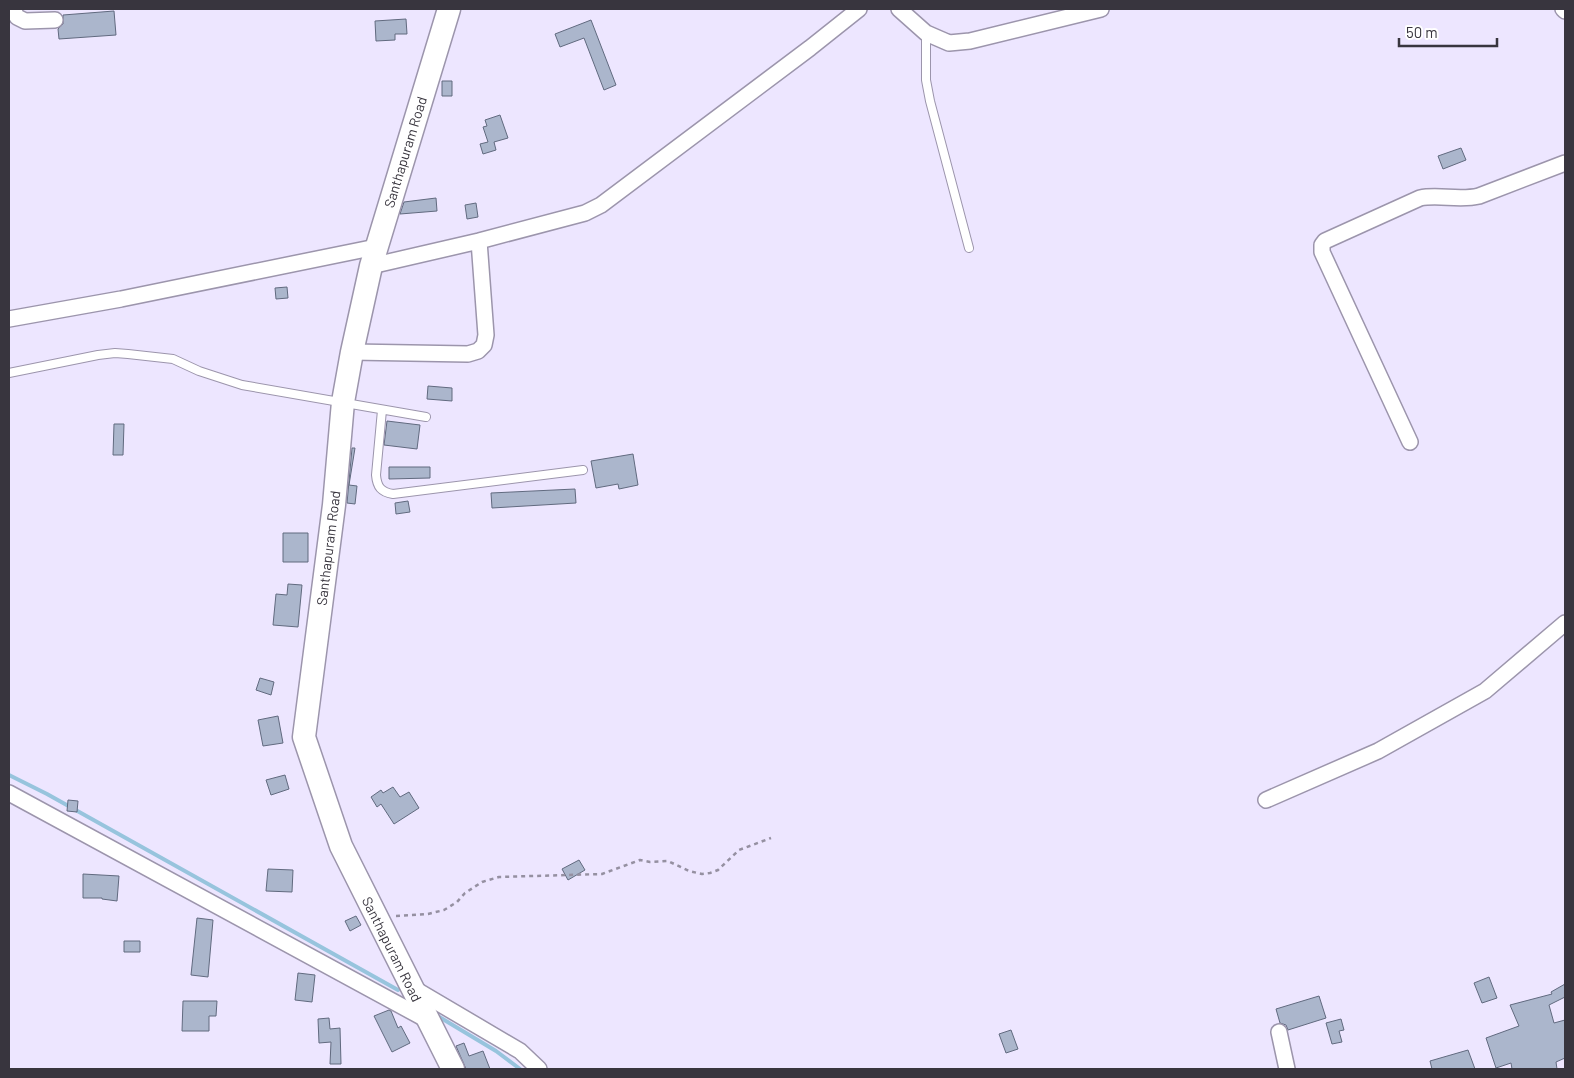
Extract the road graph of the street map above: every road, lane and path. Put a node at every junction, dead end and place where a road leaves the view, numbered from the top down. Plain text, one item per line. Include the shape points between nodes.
1 (13, 9) edge
2 (449, 9) edge
3 (858, 9) edge
4 (899, 9) edge
5 (1100, 9) edge
6 (55, 20) dead end
7 (926, 33) junction
8 (1565, 163) edge
9 (479, 241) junction
10 (969, 248) dead end
11 (374, 257) junction
12 (9, 319) edge
13 (352, 352) junction
14 (9, 373) edge
15 (343, 402) junction
16 (382, 410) junction
17 (426, 417) dead end
18 (1410, 442) dead end
19 (583, 470) dead end
20 (1565, 623) edge
21 (9, 793) edge
22 (1266, 800) dead end
23 (772, 838) dead end
24 (378, 921) junction
25 (410, 986) junction
26 (429, 1021) junction
27 (1279, 1032) dead end
28 (453, 1069) edge
29 (538, 1069) edge
30 (1287, 1069) edge

1 - 6 street via 17,18 25,21
2 - 11 main road, Santhapuram Road
3 - 9 street via 601,205 585,213
4 - 7 street
5 - 7 street via 970,42 949,43
7 - 10 lane via 926,80 930,101
8 - 18 street via 1471,198 1420,198 1322,245 1322,252
9 - 11 street
9 - 13 street via 486,335 484,345 478,351 453,355
11 - 12 street
11 - 13 main road, Santhapuram Road
13 - 15 main road, Santhapuram Road
14 - 15 lane via 98,355 128,354 173,359 242,385
15 - 16 lane
15 - 24 main road, Santhapuram Road via 334,505 304,737 341,846
16 - 17 lane
16 - 19 lane via 376,475 380,490 385,493
20 - 22 street via 1485,691 1378,751
21 - 26 street
23 - 24 path via 739,850 710,874 689,871 668,861 640,860 602,874 499,877 482,882 444,910
24 - 25 main road, Santhapuram Road
25 - 26 main road, Santhapuram Road
25 - 29 street via 520,1051
26 - 28 main road, Santhapuram Road
27 - 30 street

